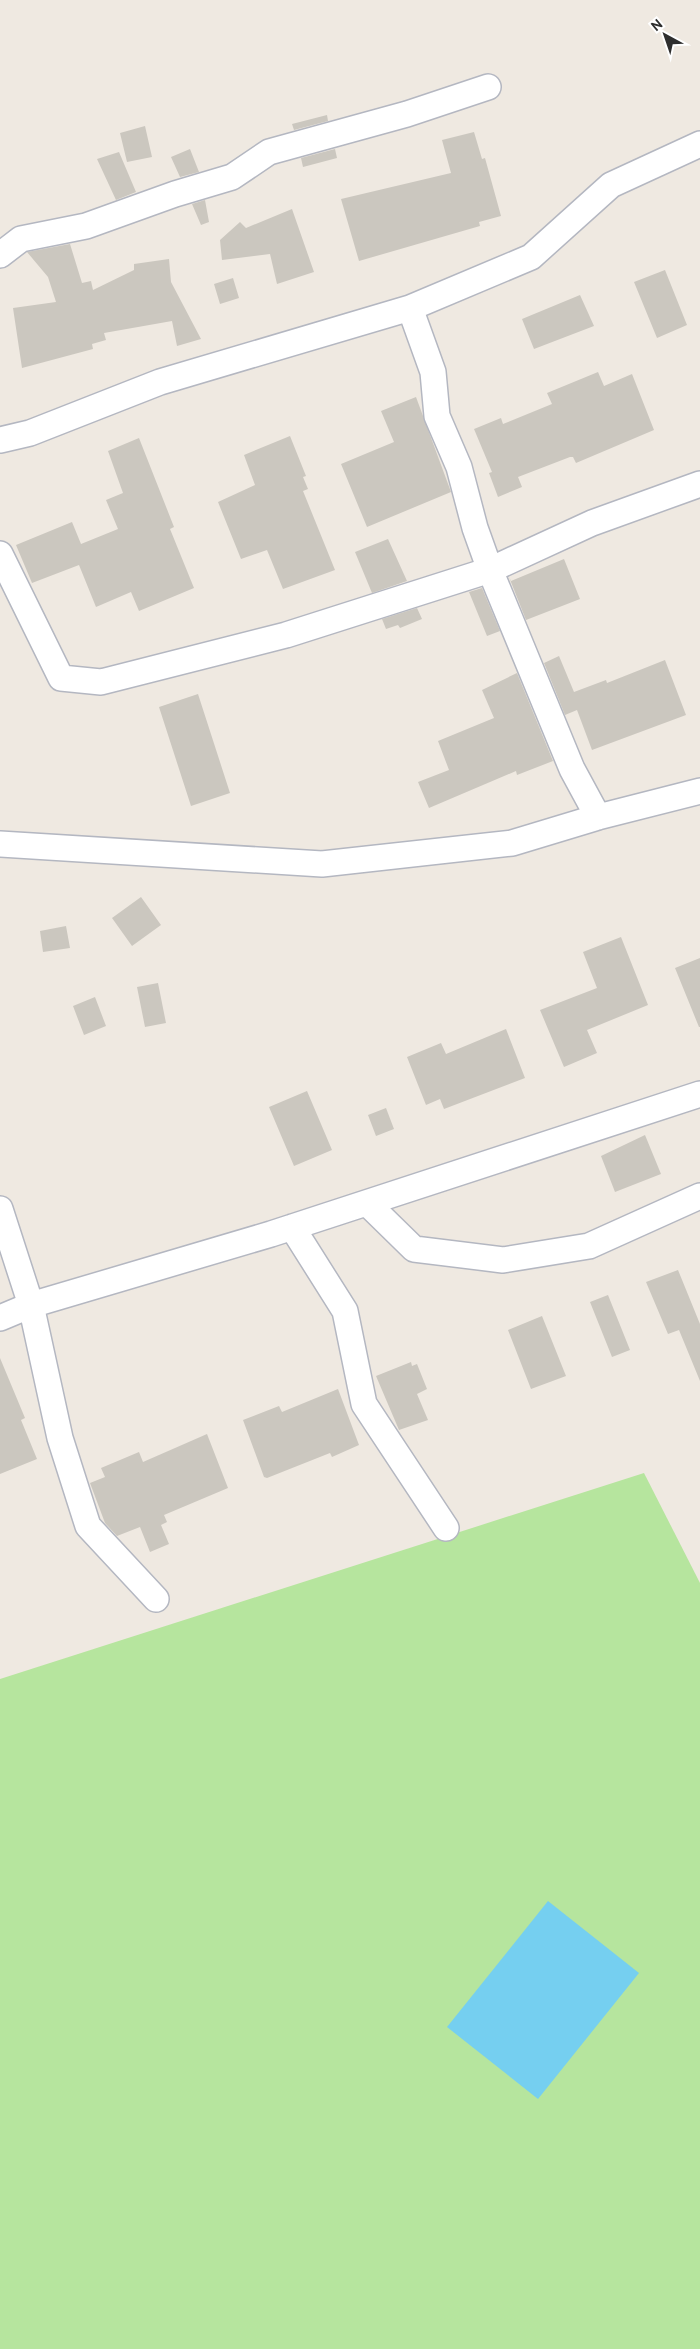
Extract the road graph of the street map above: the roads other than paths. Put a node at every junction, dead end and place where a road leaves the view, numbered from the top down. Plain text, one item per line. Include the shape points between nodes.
1 (488, 87) dead end
2 (700, 144) edge
3 (0, 255) edge
4 (410, 308) junction
5 (0, 440) edge
6 (700, 484) edge
7 (0, 554) edge
8 (490, 570) junction
9 (700, 791) edge
10 (598, 817) junction
11 (0, 844) edge
12 (700, 1094) edge
13 (700, 1196) edge
14 (367, 1203) junction
15 (0, 1209) edge
16 (292, 1227) junction
17 (31, 1305) junction
18 (0, 1318) edge
19 (446, 1528) dead end
20 (156, 1599) dead end

1 - 3 street via 407,114 269,152 232,177 86,226 21,239
2 - 4 street via 611,185 531,257
4 - 5 street via 160,382 30,433
4 - 8 street via 433,372 437,416 458,467
6 - 8 street via 592,523
7 - 8 street via 61,678 101,682 286,635
8 - 10 street via 572,769
9 - 10 street
10 - 11 street via 512,843 322,864
12 - 14 street
13 - 14 street via 589,1246 503,1260 414,1248
14 - 16 street
15 - 17 street
16 - 17 street
16 - 19 street via 344,1311 364,1404
17 - 18 street
17 - 20 street via 60,1438 88,1526

